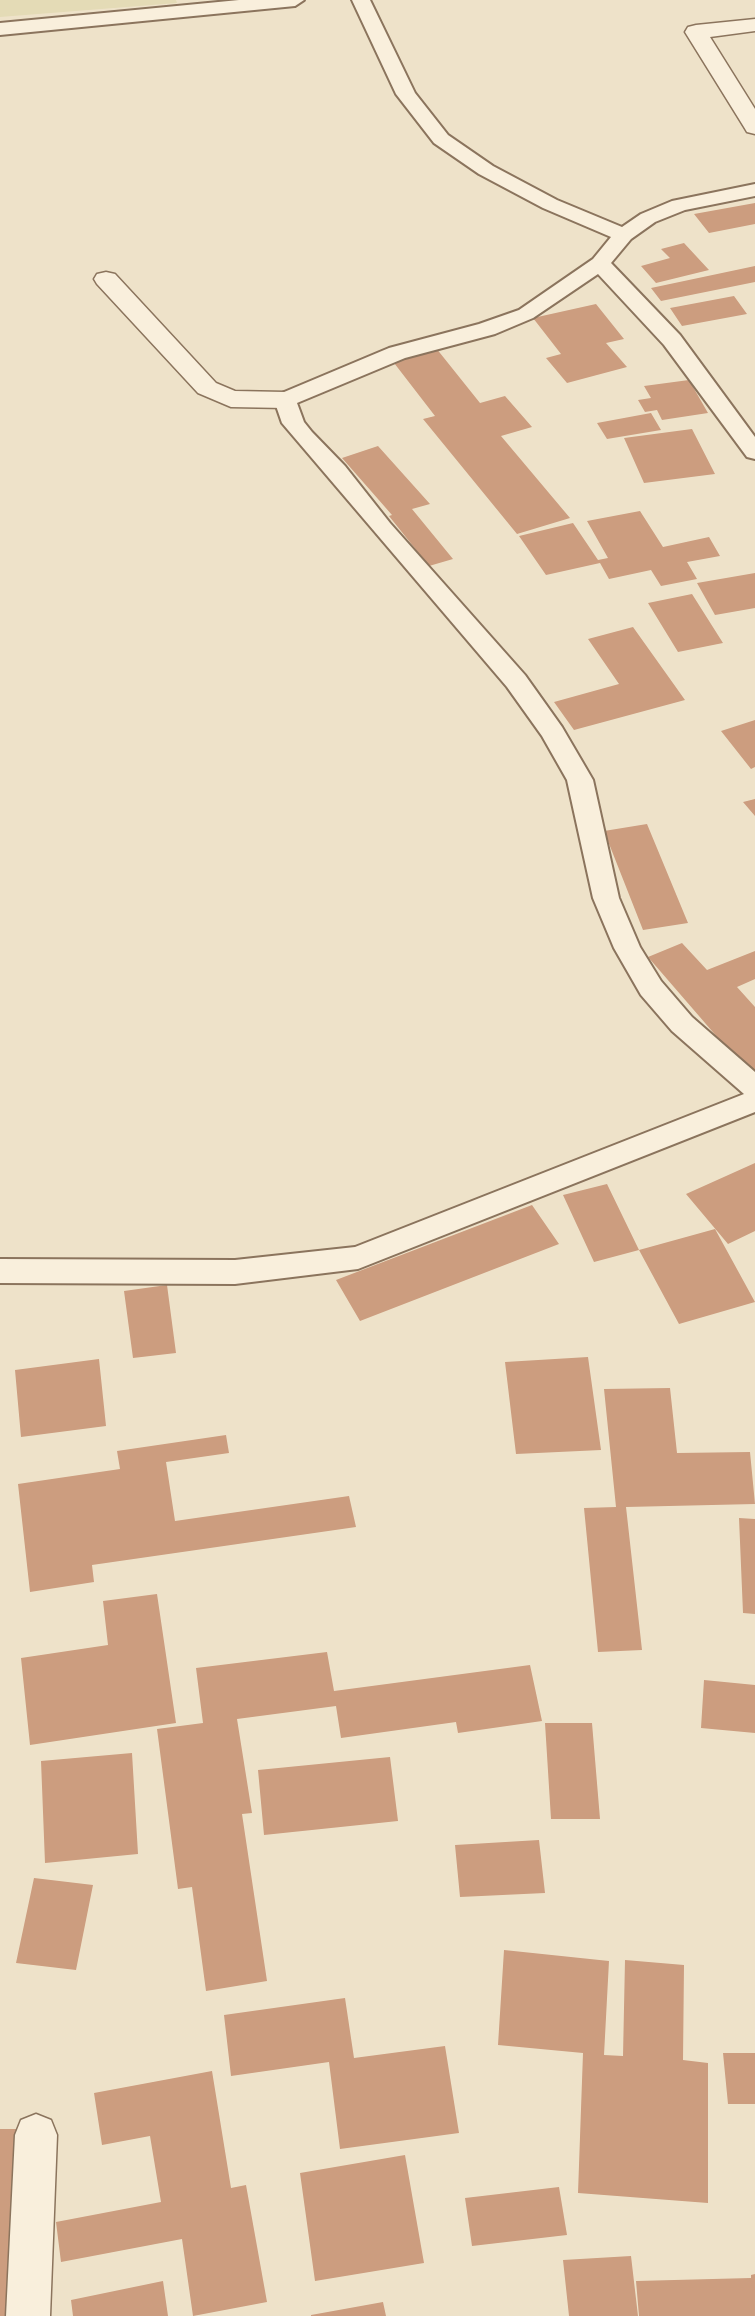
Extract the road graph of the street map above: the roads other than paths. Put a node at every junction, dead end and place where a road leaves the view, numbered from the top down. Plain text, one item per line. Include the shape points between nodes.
1 (295, 0) edge
2 (361, 0) edge
3 (755, 25) edge
4 (0, 29) edge
5 (755, 127) edge
6 (755, 190) edge
7 (624, 235) junction
8 (600, 263) junction
9 (106, 279) dead end
10 (285, 400) junction
11 (755, 452) edge
12 (755, 1088) edge
13 (755, 1101) edge
14 (0, 1272) edge
15 (36, 2135) dead end
16 (28, 2316) edge

1 - 4 lane
2 - 7 lane via 406,94 441,139 486,170 550,204
3 - 5 street via 696,32
6 - 7 lane via 679,205 648,218
7 - 8 lane
8 - 10 lane via 526,314 487,329 397,353
8 - 11 lane via 672,340
9 - 10 street via 207,388 219,396 238,400
10 - 12 lane via 293,423 304,437 516,681 553,733 580,780 606,897 627,948 651,988 682,1024
13 - 14 lane via 358,1258 235,1272
15 - 16 street

